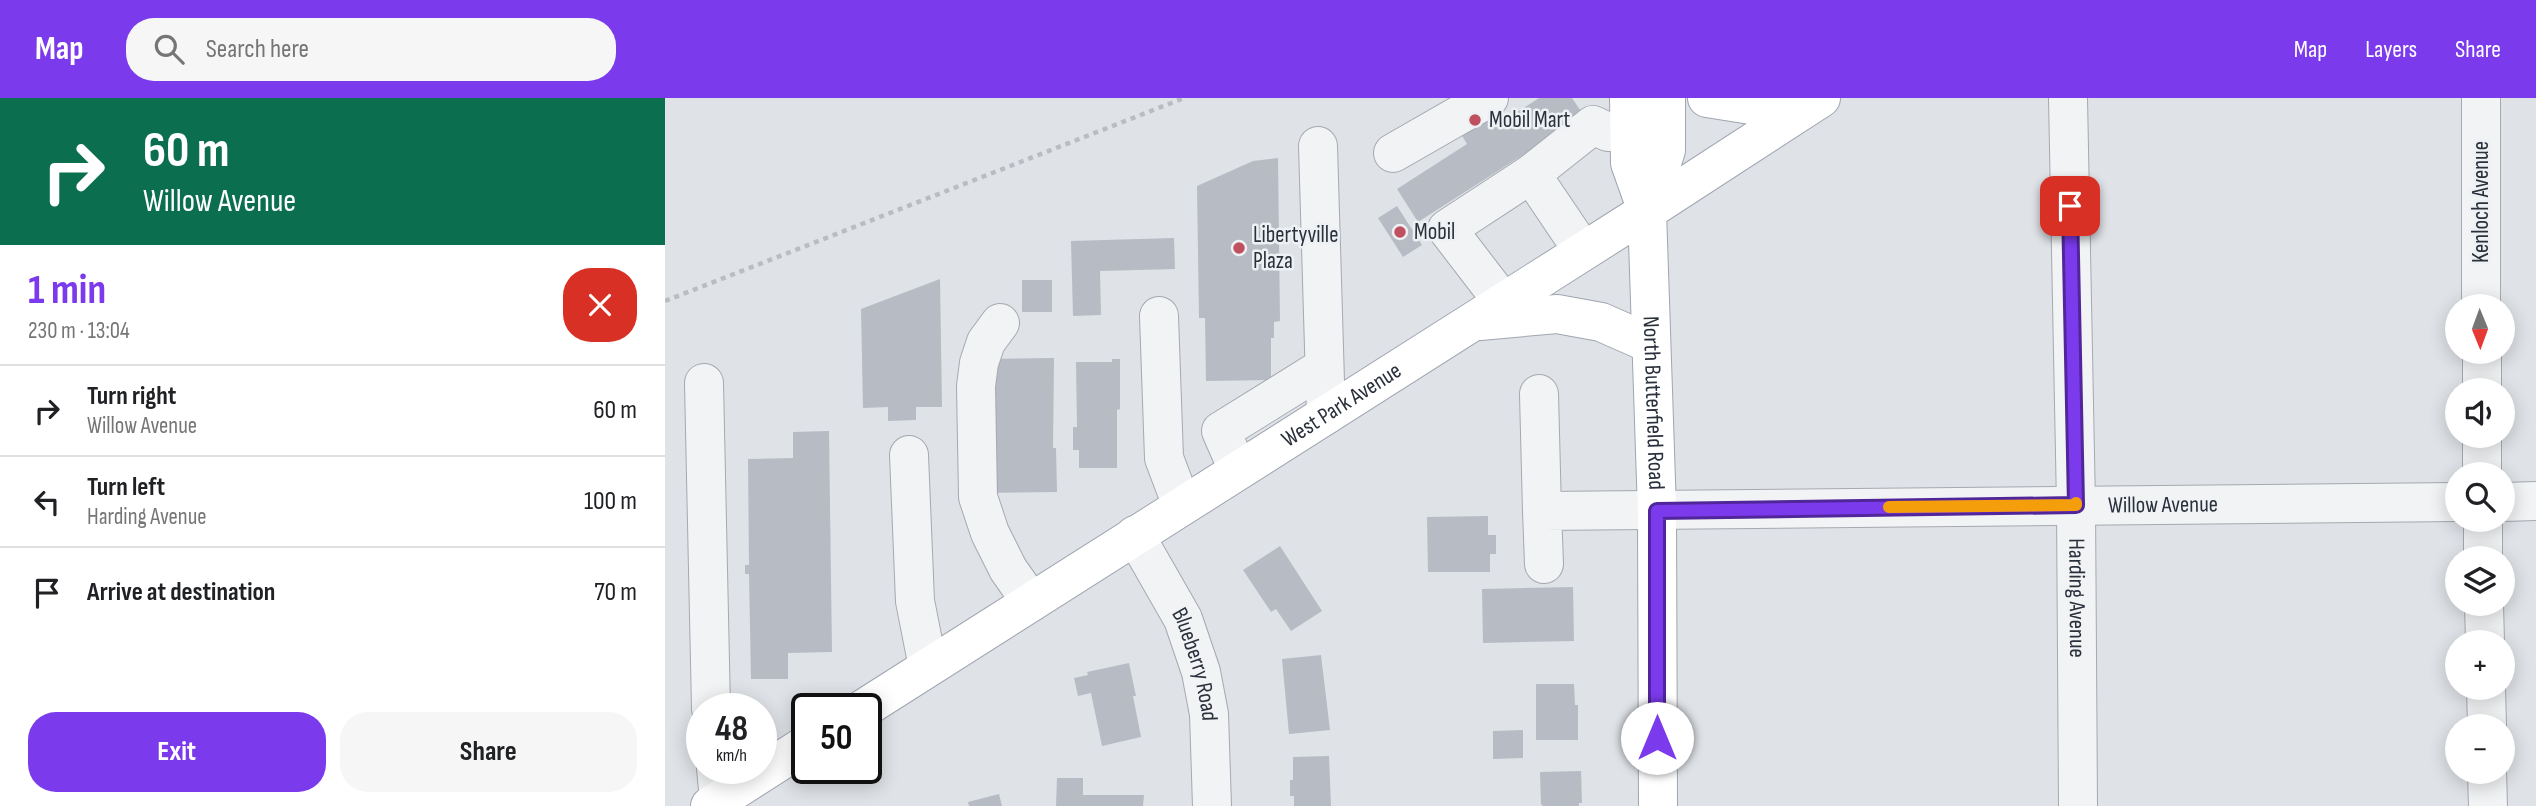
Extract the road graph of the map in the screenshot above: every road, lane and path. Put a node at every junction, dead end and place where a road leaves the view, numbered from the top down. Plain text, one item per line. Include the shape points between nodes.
1 (1184, 98) edge
2 (1489, 98) edge
3 (1666, 98) edge
4 (1707, 98) edge
5 (1770, 98) edge
6 (1821, 98) edge
7 (2068, 98) edge
8 (2481, 98) edge
9 (1587, 112) edge
10 (1629, 115) edge
11 (1318, 146) dead end
12 (1393, 153) dead end
13 (1531, 174) junction
14 (1647, 211) junction
15 (1583, 251) junction
16 (2481, 294) edge
17 (665, 300) edge
18 (1503, 302) junction
19 (1159, 316) dead end
20 (1471, 322) junction
21 (1000, 323) dead end
22 (1651, 344) junction
23 (1324, 367) junction
24 (704, 383) dead end
25 (1539, 394) dead end
26 (1326, 415) junction
27 (909, 455) dead end
28 (1238, 470) junction
29 (2536, 501) edge
30 (2445, 502) edge
31 (2515, 502) edge
32 (2076, 505) junction
33 (1182, 506) junction
34 (1542, 511) junction
35 (1657, 511) junction
36 (1135, 535) junction
37 (1544, 564) dead end
38 (1031, 601) junction
39 (928, 667) junction
40 (711, 693) edge
41 (882, 697) edge
42 (791, 752) edge
43 (2487, 784) edge
44 (715, 792) edge
45 (1212, 806) edge
46 (1658, 806) edge
47 (2078, 806) edge
48 (2488, 806) edge

1 - 17 path
2 - 12 street
3 - 14 main road via 1666,150
4 - 5 main road via 1751,106
6 - 14 main road, West Park Avenue
7 - 32 street, Harding Avenue
8 - 16 street, Kenloch Avenue
9 - 10 street via 1608,132
9 - 13 street
10 - 14 main road via 1630,163
11 - 23 street
13 - 15 street
13 - 18 street via 1447,229
14 - 15 main road, West Park Avenue
14 - 22 main road, North Butterfield Road
15 - 18 main road, West Park Avenue
18 - 20 main road, West Park Avenue
19 - 33 street via 1164,458
20 - 22 main road via 1557,314 1601,322
20 - 26 main road, West Park Avenue
21 - 38 street via 979,362 978,497 1007,569
22 - 35 main road, North Butterfield Road
23 - 26 street
23 - 28 street via 1221,431
24 - 40 street
25 - 34 street
26 - 28 main road, West Park Avenue
27 - 39 street via 915,601
28 - 33 main road, West Park Avenue
29 - 31 street
30 - 32 street, Willow Avenue
32 - 35 street, Willow Avenue
32 - 47 street, Harding Avenue
33 - 36 main road, West Park Avenue
34 - 35 street, Willow Avenue
34 - 37 street
35 - 46 main road, North Butterfield Road
36 - 38 main road, West Park Avenue
36 - 45 street, Blueberry Road via 1183,619 1201,673 1209,714
38 - 39 main road, West Park Avenue
39 - 41 main road, West Park Avenue
42 - 44 main road
43 - 48 street

